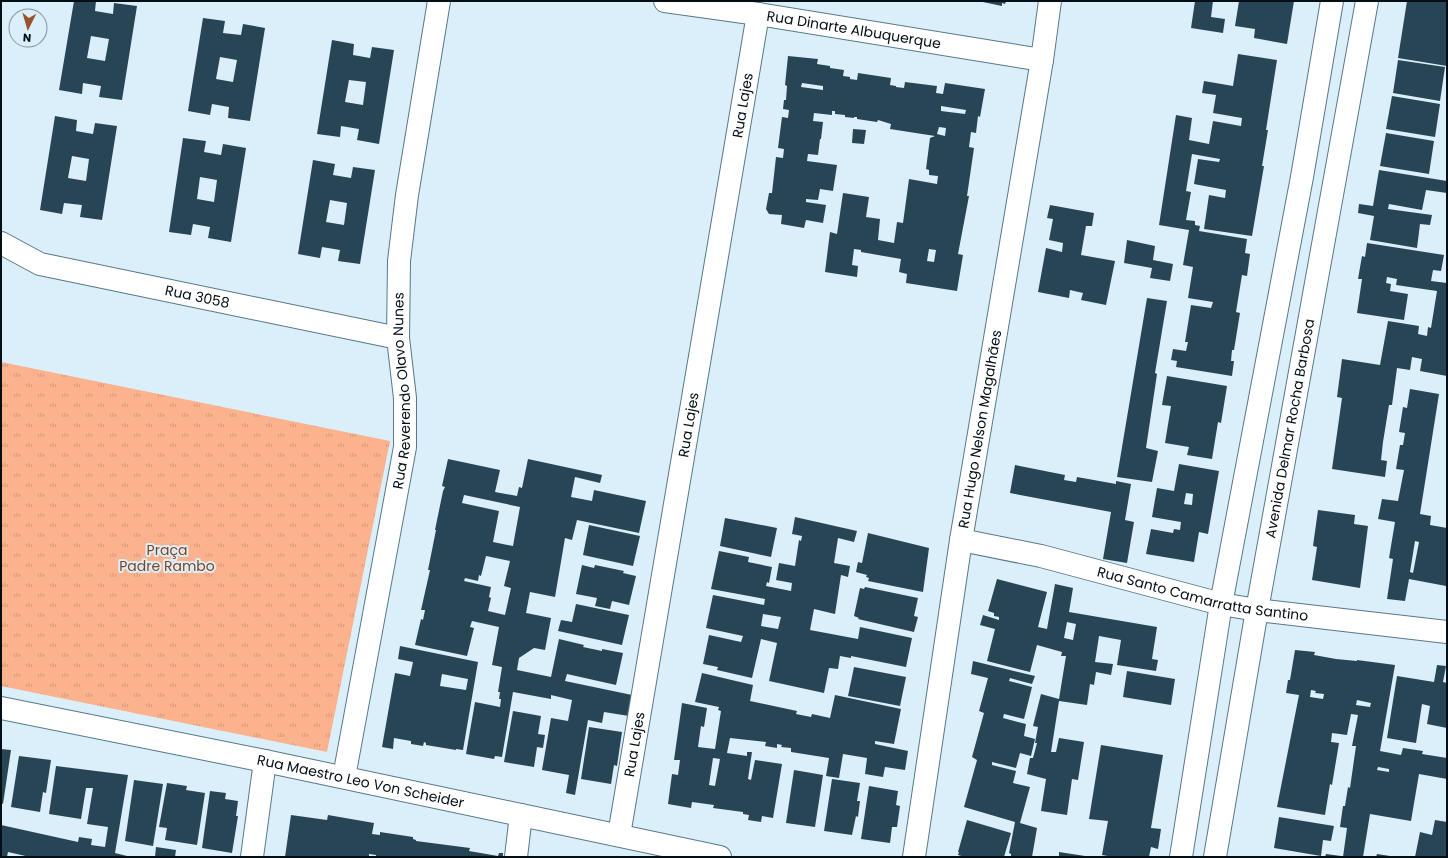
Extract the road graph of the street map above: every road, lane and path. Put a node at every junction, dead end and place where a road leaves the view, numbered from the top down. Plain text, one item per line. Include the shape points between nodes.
1 (439, 1) edge
2 (665, 1) edge
3 (1050, 1) edge
4 (1332, 1) edge
5 (1367, 1) edge
6 (715, 4) edge
7 (758, 14) junction
8 (1042, 60) junction
9 (1, 243) edge
10 (398, 338) junction
11 (961, 540) junction
12 (1221, 604) junction
13 (1257, 610) junction
14 (1447, 632) edge
15 (1, 708) edge
16 (265, 761) junction
17 (344, 777) junction
18 (521, 815) junction
19 (619, 835) junction
20 (252, 857) edge
21 (516, 857) edge
22 (720, 857) edge
23 (914, 857) edge
24 (1181, 857) edge
25 (1215, 857) edge

1 - 10 street, Rua Reverendo Olavo Nunes via 407,195 399,261
2 - 6 street, Rua Dinarte Albuquerque
3 - 8 street, Rua Hugo Nelson Magalhães
4 - 12 street via 1302,177
5 - 13 street, Avenida Delmar Rocha Barbosa
6 - 7 street, Rua Dinarte Albuquerque
7 - 8 street, Rua Dinarte Albuquerque
7 - 19 street, Rua Lajes
8 - 11 street, Rua Hugo Nelson Magalhães
9 - 10 street, Rua 3058 via 40,264
10 - 17 street, Rua Reverendo Olavo Nunes via 405,398 405,447
11 - 12 street, Rua Santo Camarratta Santino via 1041,556
11 - 23 street, Rua Hugo Nelson Magalhães
12 - 13 street, Rua Santo Camarratta Santino
12 - 24 street
13 - 14 street, Rua Santo Camarratta Santino
13 - 25 street, Avenida Delmar Rocha Barbosa
15 - 16 street, Rua Maestro Leo Von Scheider
16 - 17 street, Rua Maestro Leo Von Scheider
16 - 20 street
17 - 18 street, Rua Maestro Leo Von Scheider
18 - 19 street, Rua Maestro Leo Von Scheider
18 - 21 street
19 - 22 street, Rua Maestro Leo Von Scheider

